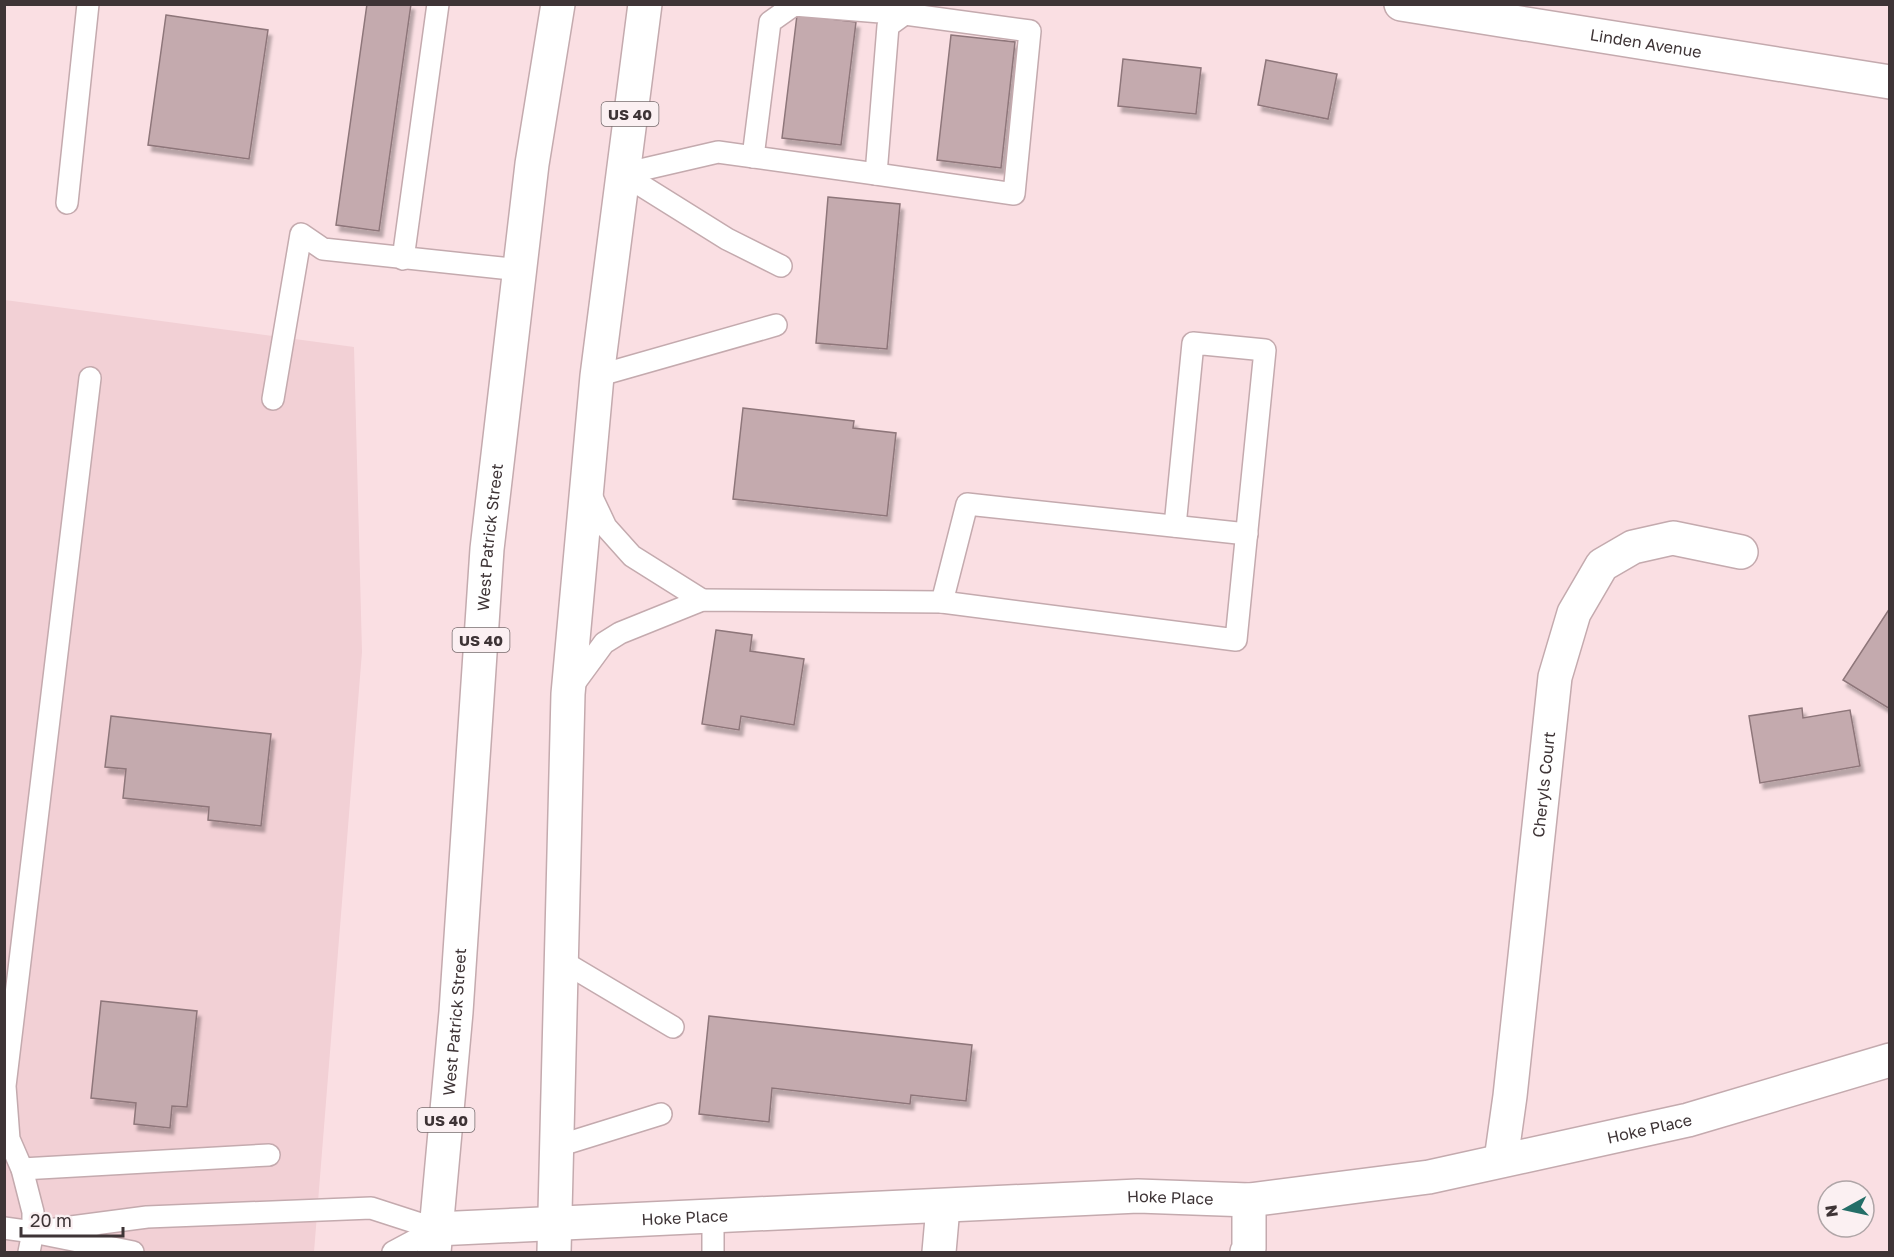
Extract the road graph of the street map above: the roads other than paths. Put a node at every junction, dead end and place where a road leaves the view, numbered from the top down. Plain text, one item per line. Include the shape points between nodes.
1 (88, 4) edge
2 (438, 4) edge
3 (533, 4) edge
4 (558, 4) edge
5 (645, 4) edge
6 (1402, 5) edge
7 (911, 9) edge
8 (547, 70) junction
9 (1890, 82) edge
10 (753, 157) junction
11 (622, 174) junction
12 (876, 174) junction
13 (67, 203) dead end
14 (403, 259) junction
15 (781, 266) dead end
16 (520, 270) junction
17 (776, 325) dead end
18 (597, 376) junction
19 (90, 378) dead end
20 (273, 399) dead end
21 (587, 487) junction
22 (1175, 526) junction
23 (1247, 534) junction
24 (1741, 552) dead end
25 (702, 600) junction
26 (942, 602) junction
27 (568, 693) junction
28 (562, 962) junction
29 (673, 1027) dead end
30 (1890, 1060) edge
31 (661, 1114) dead end
32 (558, 1146) junction
33 (269, 1155) dead end
34 (1501, 1160) junction
35 (22, 1169) junction
36 (1249, 1200) junction
37 (943, 1207) junction
38 (713, 1217) junction
39 (4, 1228) edge
40 (555, 1238) edge
41 (435, 1241) edge
42 (31, 1242) edge
43 (132, 1252) edge
44 (393, 1252) edge
45 (713, 1252) edge
46 (939, 1252) edge
47 (1247, 1252) edge

1 - 13 lane
2 - 14 lane
3 - 8 street
4 - 8 street, West Patrick Street / US 40
5 - 11 street, US 40
6 - 9 street, Linden Avenue
7 - 10 lane via 794,5 770,22
7 - 12 lane via 888,26
7 - 12 lane via 1030,31 1014,194
8 - 16 street, West Patrick Street / US 40
10 - 11 lane via 718,152
10 - 12 lane
11 - 15 lane via 727,239
11 - 18 street, US 40
14 - 16 lane
14 - 20 lane via 323,249 301,234
16 - 41 street, West Patrick Street / US 40 via 488,549 456,1012
17 - 18 lane
18 - 21 street, US 40
19 - 35 lane via 5,1086 9,1139
21 - 25 lane via 606,527 632,556
21 - 27 street, US 40
22 - 23 lane
22 - 23 lane via 1193,343 1264,350
22 - 26 lane via 967,504
23 - 26 lane via 1236,640
24 - 34 street, Cheryls Court via 1673,538 1633,547 1602,565 1574,613 1555,677
25 - 26 lane
25 - 27 lane via 604,643
27 - 28 street, US 40
28 - 29 lane
28 - 32 street, US 40
30 - 34 street, Hoke Place via 1688,1120
31 - 32 lane
32 - 40 street, US 40
33 - 35 lane
34 - 36 street, Hoke Place via 1429,1177
35 - 42 lane via 31,1203
36 - 37 street, Hoke Place via 1138,1196
36 - 47 street
37 - 38 street, Hoke Place
37 - 46 street
38 - 40 street, Hoke Place
38 - 45 lane
39 - 42 lane
40 - 41 street, Hoke Place
41 - 42 lane via 371,1208 147,1217
41 - 44 lane
42 - 43 lane

